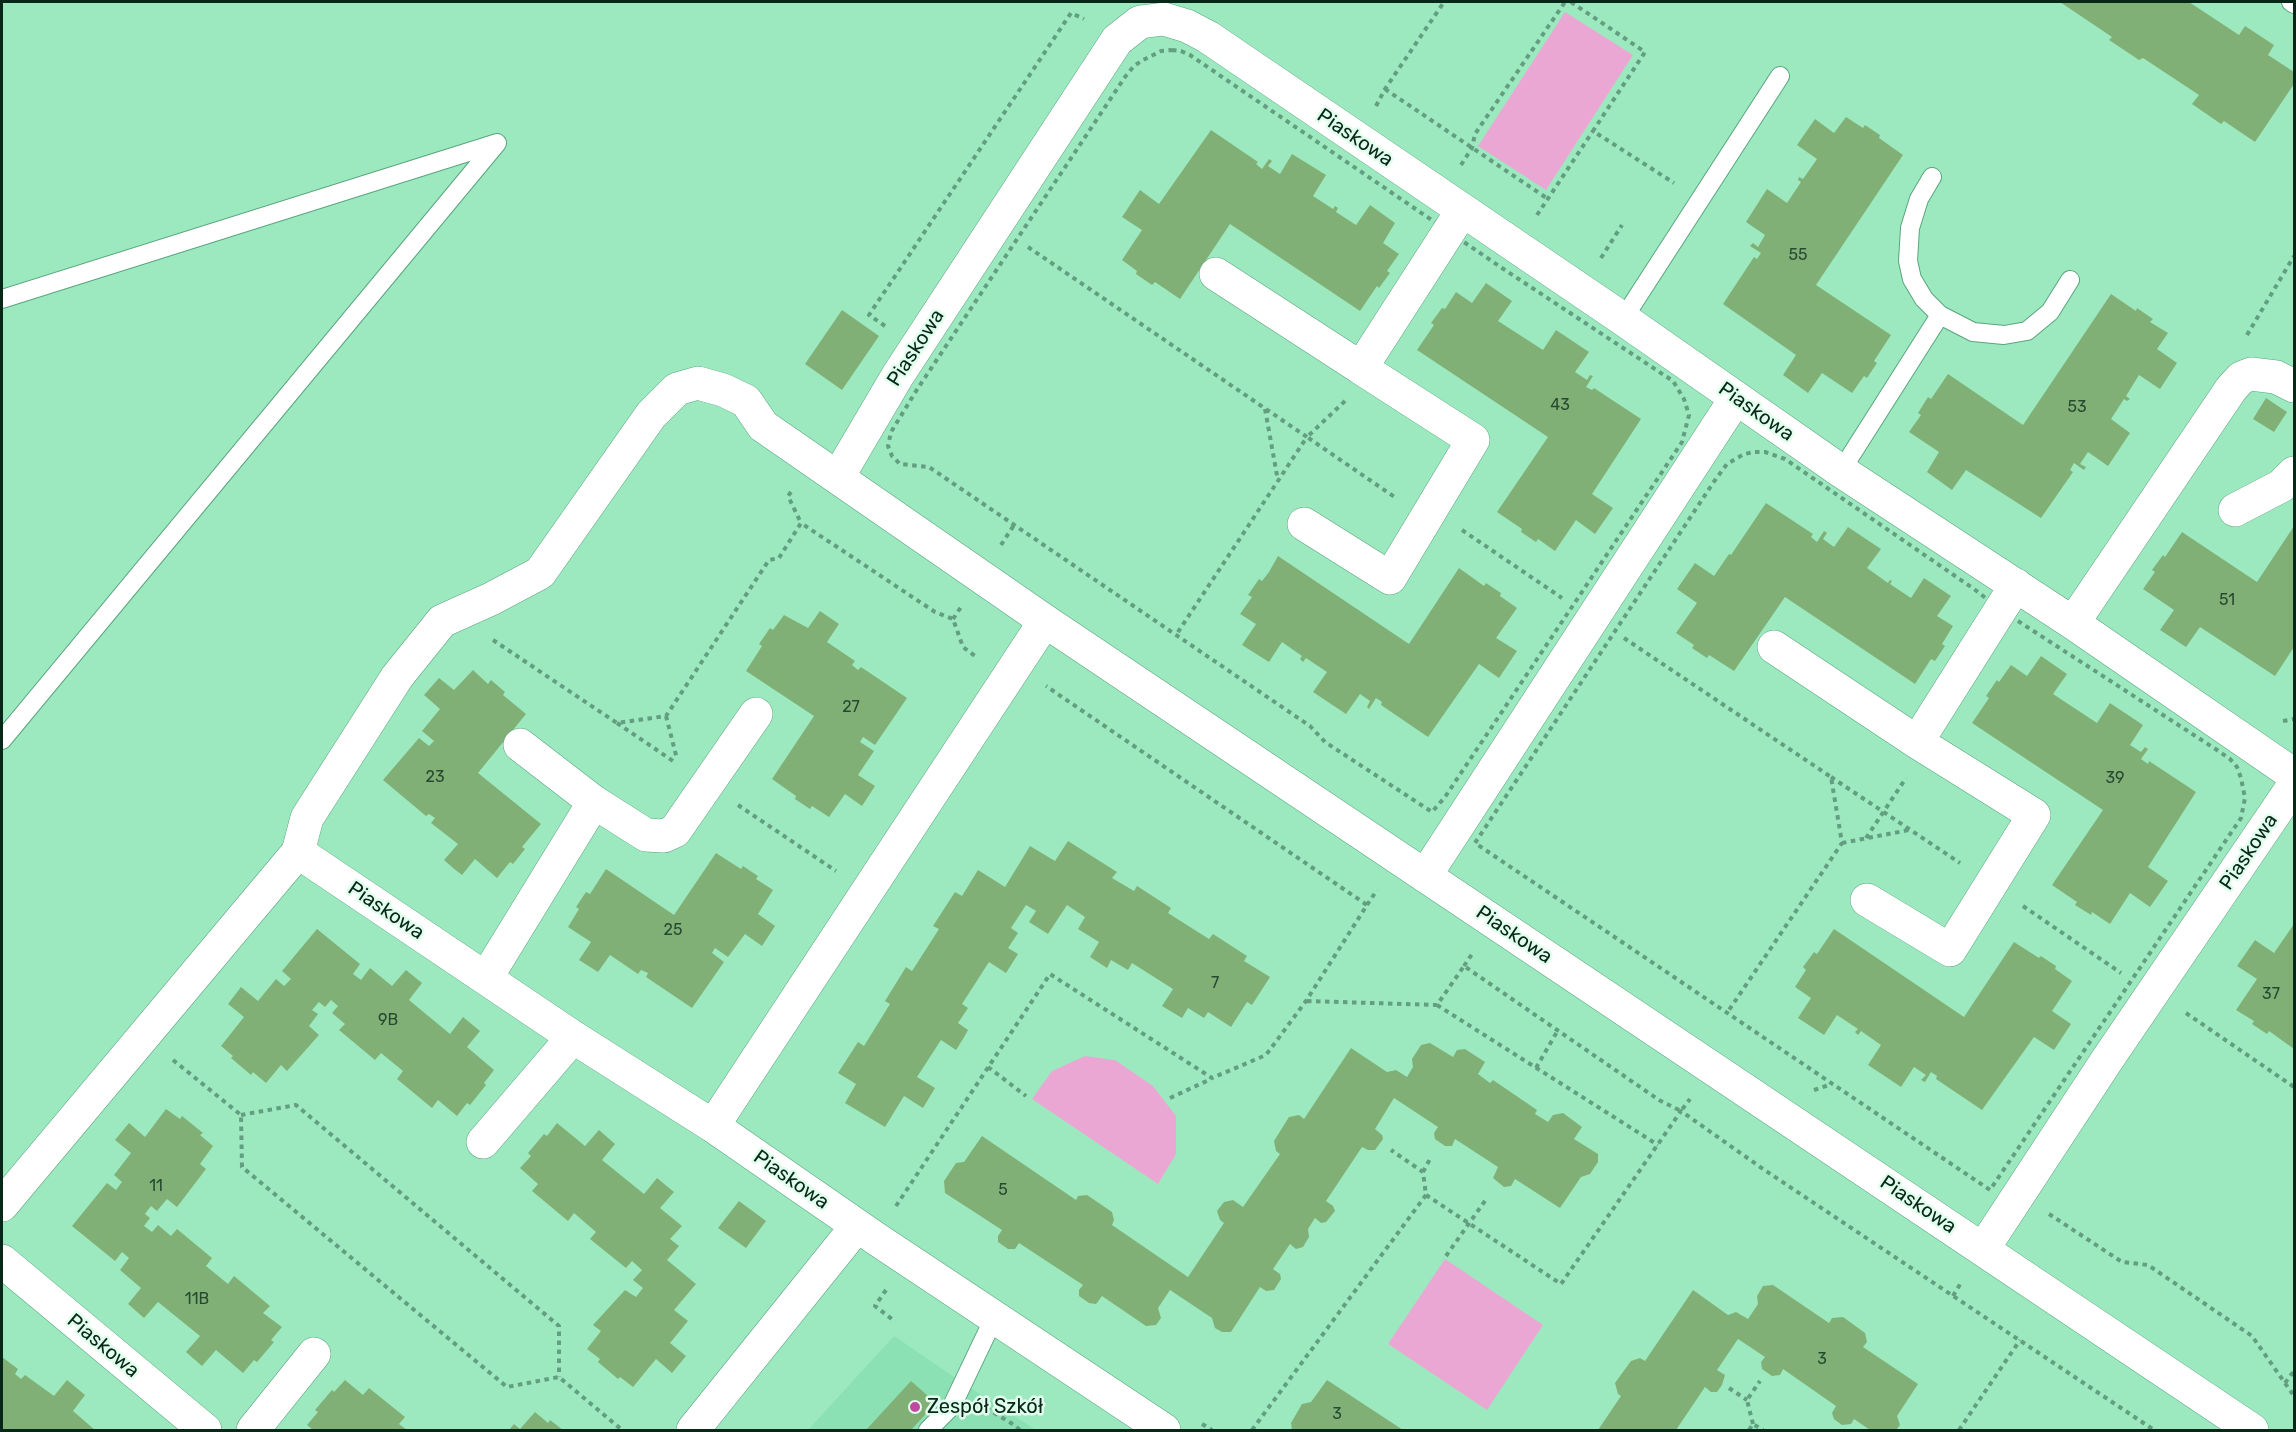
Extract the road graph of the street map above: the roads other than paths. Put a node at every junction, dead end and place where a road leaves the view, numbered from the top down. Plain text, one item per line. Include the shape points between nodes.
1 (1780, 76) dead end
2 (1932, 177) dead end
3 (1456, 222) junction
4 (1216, 274) dead end
5 (2070, 280) dead end
6 (2, 299) edge
7 (1940, 315) junction
8 (1623, 319) junction
9 (1361, 368) junction
10 (2295, 386) edge
11 (1736, 398) junction
12 (1841, 471) junction
13 (2295, 473) edge
14 (838, 477) junction
15 (2235, 510) dead end
16 (1304, 524) dead end
17 (2008, 597) junction
18 (1045, 621) junction
19 (2073, 623) junction
20 (1774, 647) dead end
21 (756, 714) dead end
22 (2, 740) edge
23 (520, 745) dead end
24 (1914, 756) junction
25 (2295, 775) edge
26 (2295, 785) edge
27 (594, 802) junction
28 (298, 852) junction
29 (1425, 876) junction
30 (1867, 900) dead end
31 (486, 978) junction
32 (573, 1037) junction
33 (713, 1126) junction
34 (483, 1142) dead end
35 (2, 1205) edge
36 (857, 1226) junction
37 (1983, 1249) junction
38 (2, 1261) edge
39 (994, 1318) junction
40 (314, 1354) dead end
41 (205, 1431) edge
42 (253, 1431) edge
43 (693, 1431) edge
44 (928, 1431) edge
45 (1164, 1431) edge
46 (2252, 1431) edge

1 - 8 lane
2 - 7 lane via 1919,199 1910,228 1908,261 1912,279
3 - 8 street, Piaskowa
3 - 9 street
3 - 14 street, Piaskowa via 1208,38 1164,19 1140,22 1117,39 898,375 878,434
4 - 9 street
5 - 7 lane via 2050,312 2027,331 2004,335 1973,332
6 - 22 lane via 497,143
7 - 12 lane
8 - 11 street, Piaskowa
9 - 16 street via 1473,440 1390,578
10 - 19 street via 2276,377 2251,374 2230,389
11 - 12 street, Piaskowa
11 - 29 street
12 - 17 street, Piaskowa
13 - 15 street via 2281,486
14 - 18 street, Piaskowa
14 - 28 street, Piaskowa via 762,426 746,402 698,383 677,389 651,415 540,573 442,621 398,677 307,818
17 - 19 street, Piaskowa
17 - 24 street
18 - 29 street, Piaskowa
18 - 33 street
19 - 25 street, Piaskowa
20 - 24 street
21 - 27 street via 675,831 664,836 646,835
23 - 27 street
24 - 30 street via 2034,815 1950,950
26 - 37 street, Piaskowa
27 - 31 street
28 - 31 street, Piaskowa
28 - 35 street
29 - 37 street, Piaskowa
31 - 32 street, Piaskowa
32 - 33 street, Piaskowa
32 - 34 street
33 - 36 street, Piaskowa
36 - 39 street, Piaskowa
36 - 43 street
37 - 46 street, Piaskowa
38 - 41 street, Piaskowa
39 - 44 lane via 952,1406
39 - 45 street, Piaskowa
40 - 42 street

